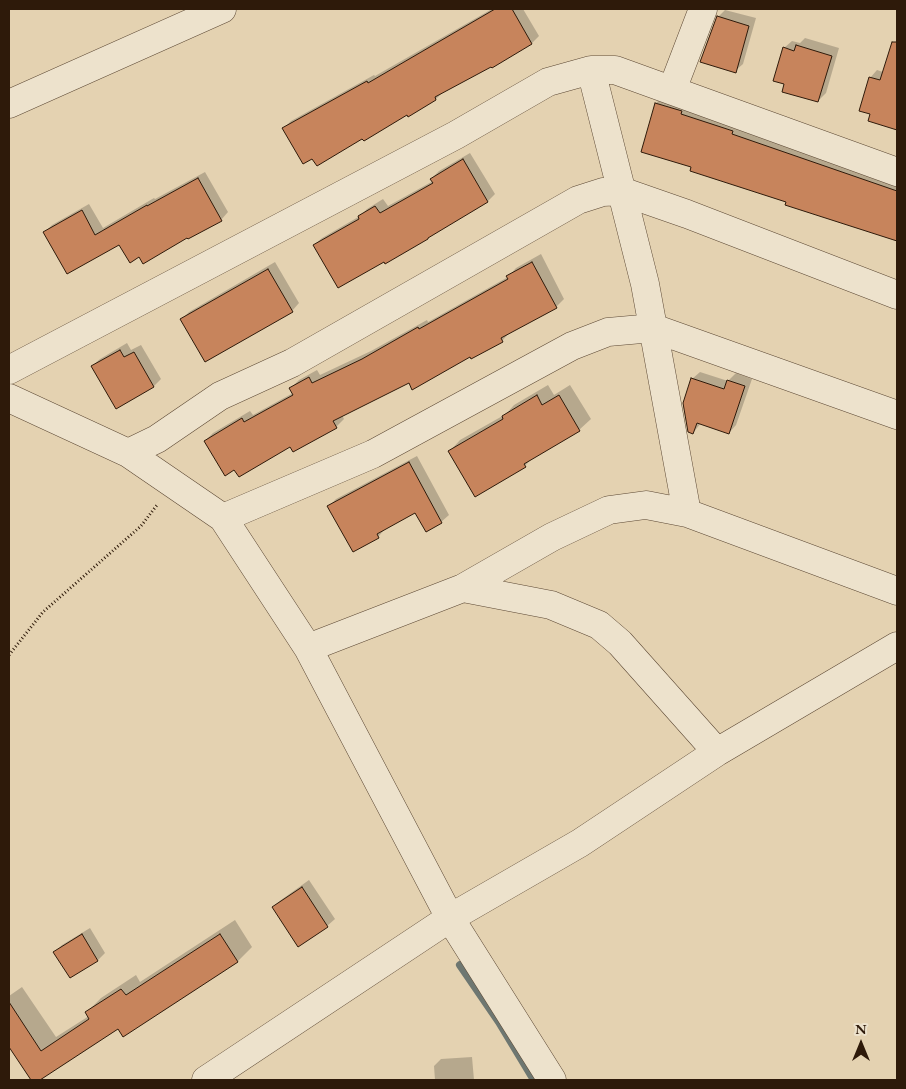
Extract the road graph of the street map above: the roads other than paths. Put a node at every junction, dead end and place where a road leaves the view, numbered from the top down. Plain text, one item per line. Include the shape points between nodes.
1 (222, 9) edge
2 (703, 9) edge
3 (591, 70) junction
4 (672, 90) junction
5 (9, 104) edge
6 (897, 172) edge
7 (621, 191) junction
8 (897, 295) edge
9 (653, 328) junction
10 (9, 370) edge
11 (9, 398) edge
12 (897, 415) edge
13 (128, 453) junction
14 (687, 513) junction
15 (223, 518) junction
16 (463, 588) junction
17 (897, 590) edge
18 (897, 646) edge
19 (308, 648) junction
20 (717, 752) junction
21 (450, 918) junction
22 (206, 1080) edge
23 (552, 1080) edge

1 - 5 street
2 - 4 street
3 - 4 street via 615,70
3 - 7 street
3 - 10 street via 548,82 456,136
4 - 6 street
7 - 8 street
7 - 9 street
7 - 13 street via 603,192 578,200 292,363 220,396 157,438
9 - 12 street
9 - 14 street
9 - 15 street via 608,332 572,346 373,454
11 - 13 street
13 - 15 street
14 - 16 street via 646,505 608,510 552,537
14 - 17 street
15 - 19 street
16 - 19 street
16 - 20 street via 551,605 598,625 620,643
18 - 20 street
19 - 21 street
20 - 21 street via 580,843
21 - 22 street
21 - 23 street

